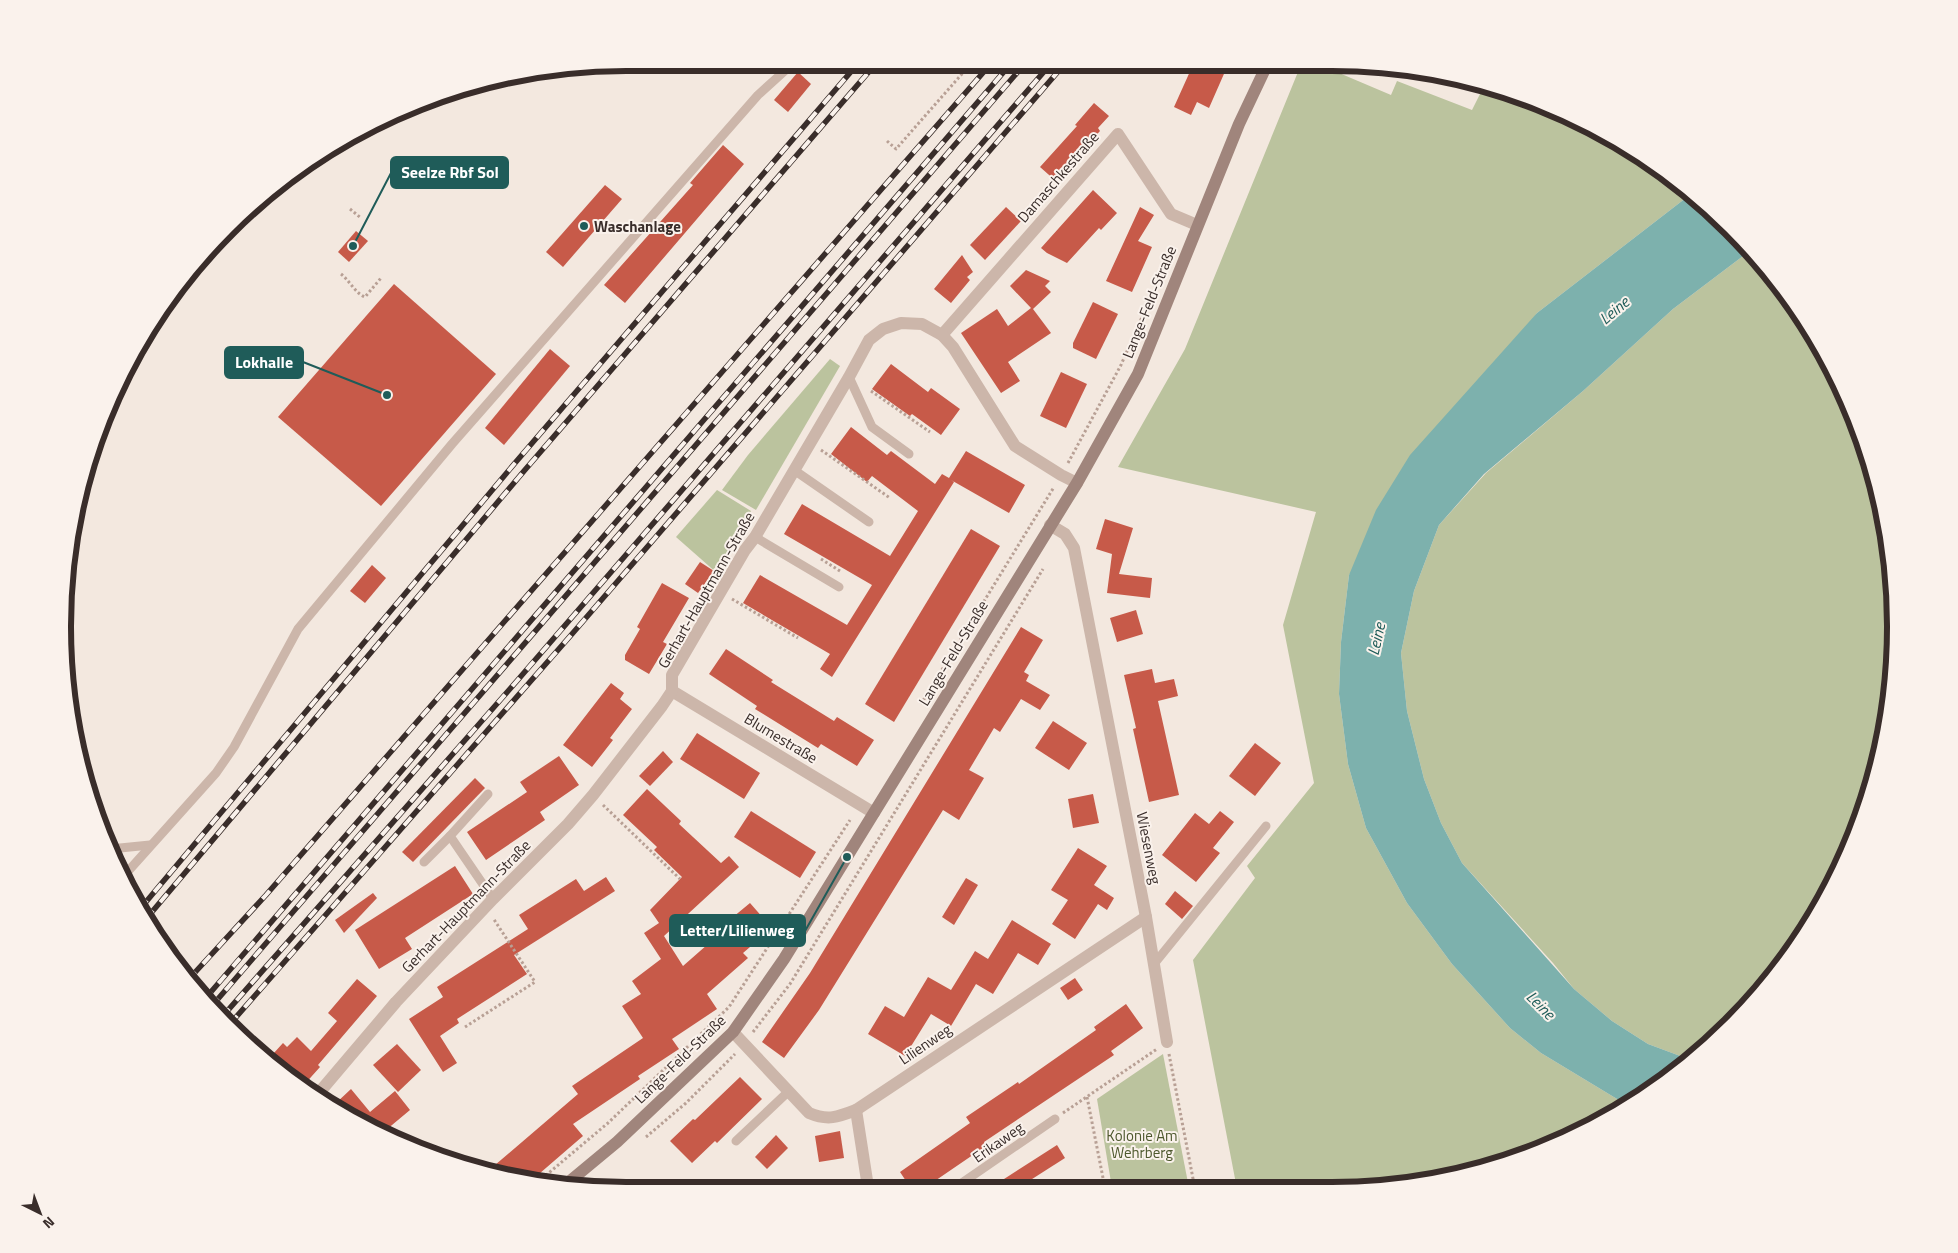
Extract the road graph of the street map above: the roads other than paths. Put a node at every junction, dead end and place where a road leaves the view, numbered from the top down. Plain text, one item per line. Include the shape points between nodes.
1 (785, 71) edge
2 (1264, 71) edge
3 (1197, 225) junction
4 (942, 335) junction
5 (849, 377) junction
6 (909, 454) dead end
7 (794, 470) junction
8 (1077, 483) junction
9 (869, 522) dead end
10 (1050, 525) junction
11 (755, 538) junction
12 (839, 587) dead end
13 (672, 691) junction
14 (488, 794) dead end
15 (874, 813) junction
16 (1266, 826) dead end
17 (450, 836) junction
18 (150, 846) junction
19 (118, 848) edge
20 (424, 862) dead end
21 (128, 871) edge
22 (489, 903) junction
23 (1146, 917) junction
24 (1154, 964) junction
25 (732, 1032) junction
26 (1167, 1042) road end
27 (321, 1090) edge
28 (788, 1090) junction
29 (856, 1110) junction
30 (1055, 1118) road end
31 (736, 1141) dead end
32 (573, 1179) edge
33 (867, 1182) edge
34 (964, 1182) edge

1 - 18 lane via 758,96 452,444 298,629 234,747
2 - 3 street, Lange-Feld-Straße via 1238,124
3 - 4 street, Damaschkestraße via 1172,214 1118,134
3 - 8 street, Lange-Feld-Straße via 1138,374
4 - 5 street, Gerhart-Hauptmann-Straße via 922,324 901,323 883,330 869,340
4 - 8 street, Gerhart-Hauptmann-Straße via 1015,446
5 - 6 lane via 872,427
5 - 7 street, Gerhart-Hauptmann-Straße
7 - 9 lane
7 - 11 street, Gerhart-Hauptmann-Straße
8 - 10 street, Lange-Feld-Straße
10 - 15 street, Lange-Feld-Straße
10 - 23 street, Wiesenweg via 1065,534 1074,548
11 - 12 lane
11 - 13 street, Gerhart-Hauptmann-Straße via 672,675
13 - 15 street, Blumestraße
13 - 22 street, Gerhart-Hauptmann-Straße via 593,796
14 - 17 lane
15 - 25 street, Lange-Feld-Straße via 784,959
16 - 24 lane
17 - 20 lane
17 - 22 lane
18 - 19 lane
18 - 21 lane
22 - 27 street, Gerhart-Hauptmann-Straße via 396,1002
23 - 24 street, Wiesenweg
23 - 29 street, Lilienweg
24 - 26 street, Wiesenweg
25 - 28 street, Lilienweg
25 - 32 street, Lange-Feld-Straße via 618,1142
28 - 29 street, Lilienweg via 809,1113 823,1118
28 - 31 lane
29 - 33 street
30 - 34 lane, Erikaweg

